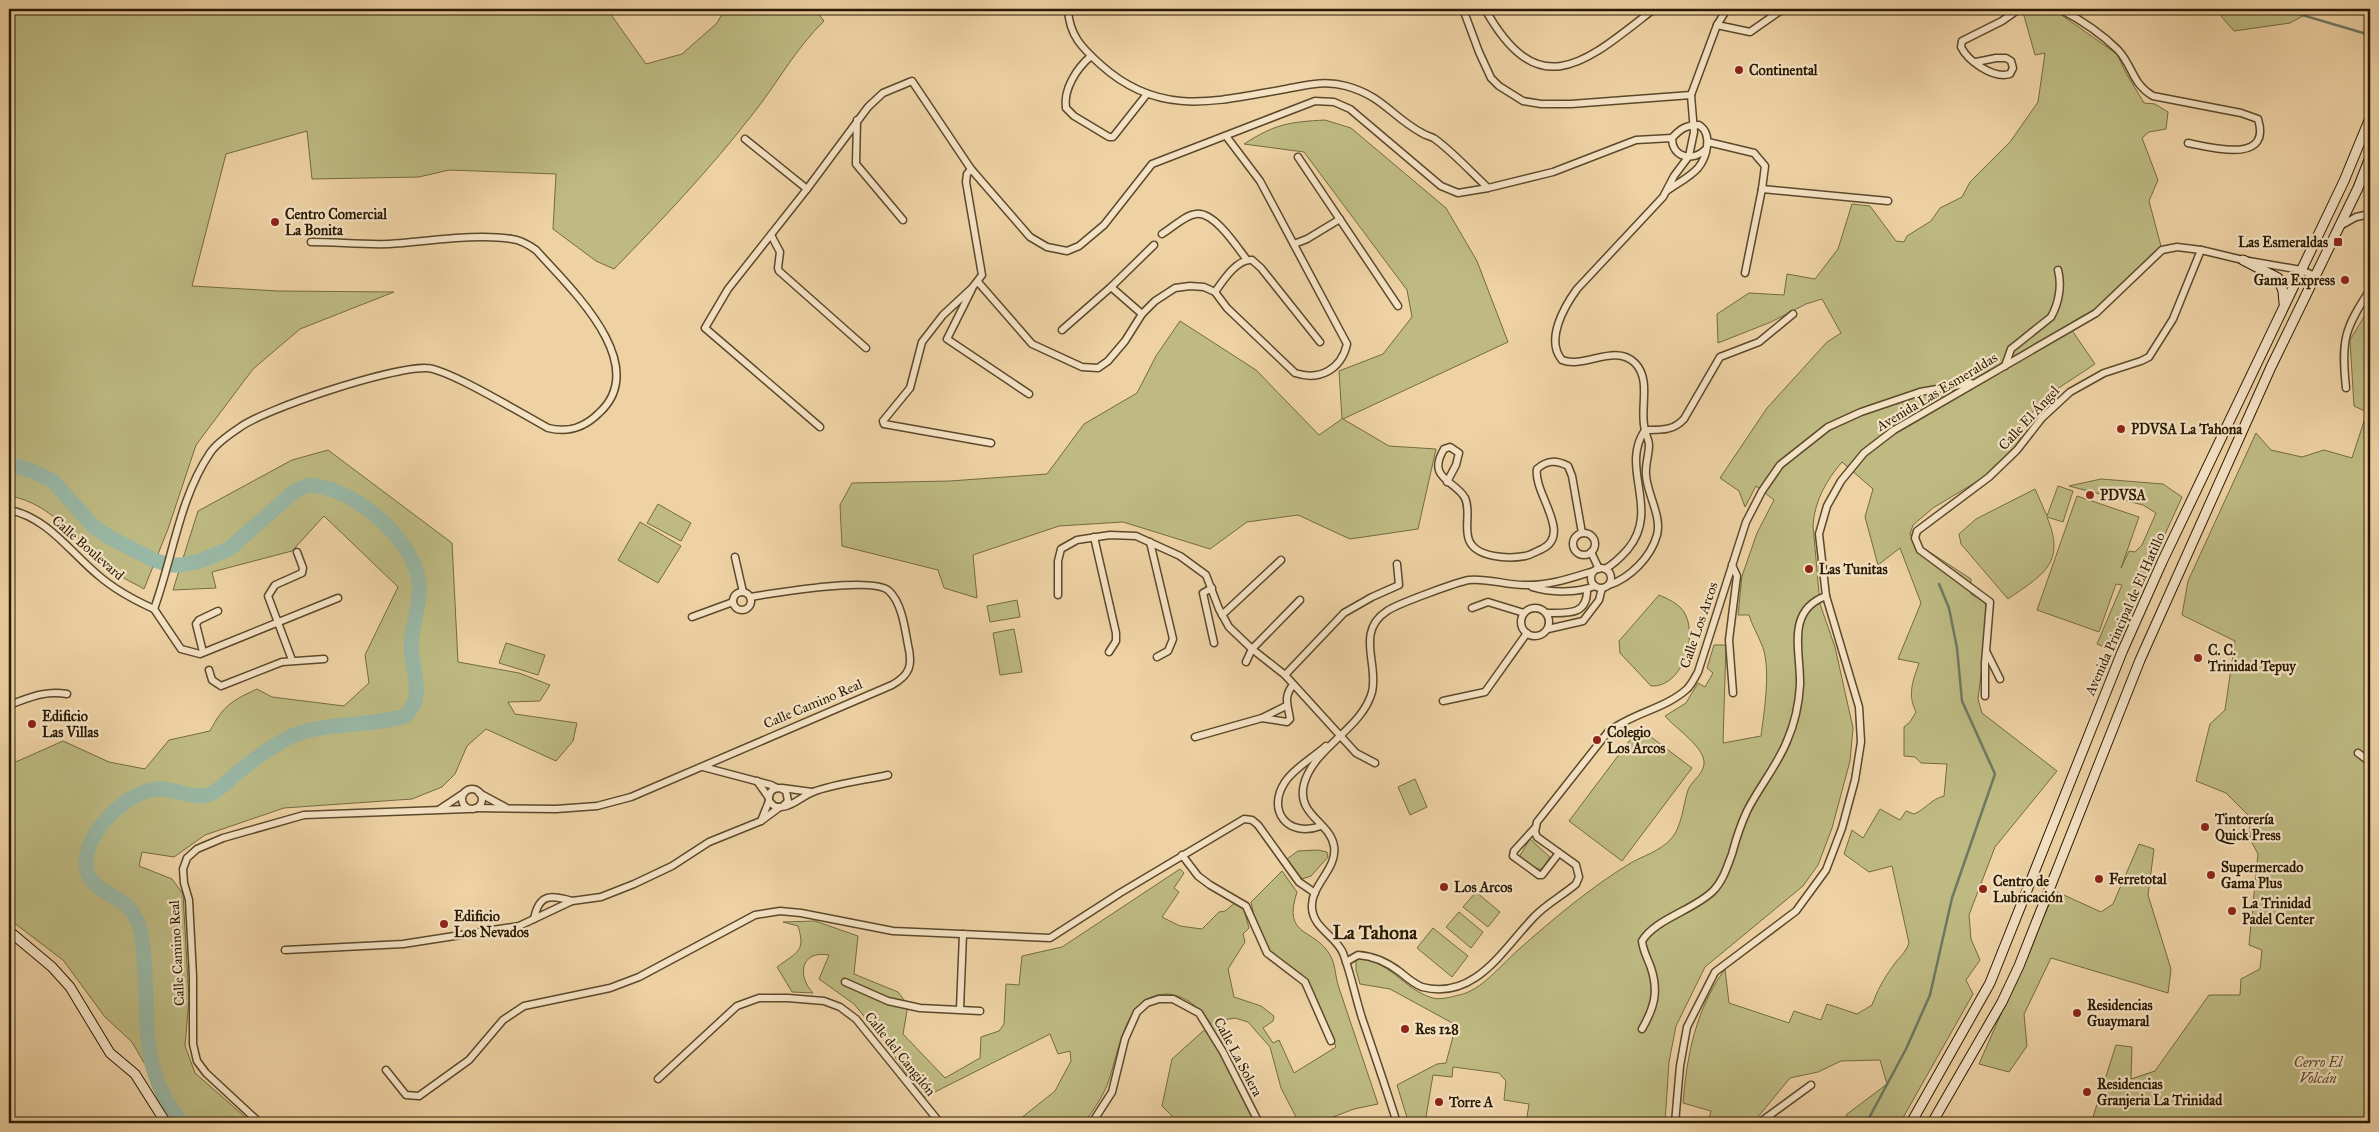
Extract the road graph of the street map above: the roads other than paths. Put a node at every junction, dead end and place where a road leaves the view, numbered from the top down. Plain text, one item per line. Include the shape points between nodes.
1 (1068, 9) edge
2 (1463, 9) edge
3 (1485, 9) edge
4 (1654, 9) edge
5 (1727, 9) edge
6 (1783, 9) edge
7 (2019, 9) edge
8 (2060, 9) edge
9 (1717, 24) junction
10 (1091, 56) junction
11 (1976, 62) junction
12 (1146, 94) junction
13 (1691, 95) junction
14 (2370, 118) edge
15 (857, 120) junction
16 (1693, 125) junction
17 (1226, 136) junction
18 (1672, 138) junction
19 (745, 139) dead end
20 (2188, 144) dead end
21 (1707, 145) junction
22 (1689, 156) junction
23 (1298, 157) dead end
24 (2370, 157) edge
25 (971, 169) junction
26 (1488, 188) junction
27 (1762, 188) junction
28 (807, 189) junction
29 (1667, 190) junction
30 (1888, 201) dead end
31 (2370, 214) edge
32 (1340, 219) junction
33 (904, 220) dead end
34 (2340, 226) junction
35 (1162, 234) dead end
36 (771, 235) junction
37 (311, 242) dead end
38 (1294, 244) junction
39 (1154, 245) dead end
40 (2201, 250) junction
41 (1247, 260) junction
42 (2243, 260) junction
43 (2058, 270) dead end
44 (2301, 270) junction
45 (1745, 273) dead end
46 (2315, 276) junction
47 (978, 282) junction
48 (1111, 287) junction
49 (972, 288) junction
50 (2370, 290) edge
51 (1214, 292) junction
52 (2284, 305) junction
53 (1398, 306) dead end
54 (1142, 314) junction
55 (1793, 314) dead end
56 (1062, 330) dead end
57 (1320, 342) dead end
58 (866, 348) dead end
59 (2005, 366) junction
60 (1975, 382) junction
61 (2346, 388) dead end
62 (1029, 394) dead end
63 (820, 427) dead end
64 (1645, 430) junction
65 (991, 443) dead end
66 (1447, 482) junction
67 (9, 510) edge
68 (1582, 533) junction
69 (1094, 537) junction
70 (1150, 542) junction
71 (297, 552) dead end
72 (1591, 552) junction
73 (735, 557) dead end
74 (1281, 560) dead end
75 (1397, 564) dead end
76 (1732, 564) junction
77 (1599, 570) junction
78 (1526, 586) junction
79 (1602, 586) junction
80 (1212, 588) junction
81 (1587, 589) junction
82 (743, 592) junction
83 (750, 596) junction
84 (1058, 596) dead end
85 (1826, 596) junction
86 (338, 598) dead end
87 (1300, 600) dead end
88 (733, 602) junction
89 (1472, 608) dead end
90 (154, 609) junction
91 (218, 611) dead end
92 (1524, 613) junction
93 (1546, 613) junction
94 (1222, 615) junction
95 (692, 617) dead end
96 (278, 622) junction
97 (1548, 628) junction
98 (1527, 634) junction
99 (1214, 643) dead end
100 (1252, 649) junction
101 (203, 652) junction
102 (1109, 652) dead end
103 (1986, 652) junction
104 (1158, 657) dead end
105 (324, 659) dead end
106 (292, 660) junction
107 (1246, 662) dead end
108 (209, 670) dead end
109 (1286, 675) junction
110 (2000, 679) dead end
111 (1293, 685) junction
112 (1733, 693) dead end
113 (67, 694) dead end
114 (1985, 696) dead end
115 (1443, 701) dead end
116 (9, 705) edge
117 (1286, 706) junction
118 (1262, 718) junction
119 (1195, 737) dead end
120 (1338, 737) junction
121 (2358, 753) dead end
122 (2370, 762) edge
123 (1375, 763) dead end
124 (703, 767) junction
125 (888, 776) dead end
126 (757, 781) junction
127 (778, 788) junction
128 (797, 788) junction
129 (476, 791) junction
130 (812, 792) junction
131 (464, 793) junction
132 (769, 800) junction
133 (800, 800) junction
134 (782, 807) junction
135 (468, 808) junction
136 (476, 808) junction
137 (506, 808) junction
138 (439, 809) junction
139 (761, 821) junction
140 (1321, 826) junction
141 (1535, 828) junction
142 (1559, 853) junction
143 (1182, 855) junction
144 (1315, 894) junction
145 (572, 902) junction
146 (534, 919) junction
147 (9, 931) edge
148 (963, 934) junction
149 (285, 950) dead end
150 (1346, 962) junction
151 (845, 982) dead end
152 (960, 1009) junction
153 (980, 1011) dead end
154 (1642, 1029) dead end
155 (1331, 1041) dead end
156 (386, 1070) dead end
157 (658, 1079) dead end
158 (1810, 1085) dead end
159 (166, 1123) edge
160 (260, 1123) edge
161 (940, 1123) edge
162 (1092, 1123) edge
163 (1259, 1123) edge
164 (1397, 1123) edge
165 (1675, 1123) edge
166 (1759, 1123) edge
167 (1911, 1123) edge
168 (1932, 1123) edge

1 - 10 street via 1073,35
2 - 13 street via 1491,78 1523,101 1571,104
3 - 4 street via 1517,54 1531,62 1564,66 1577,64 1598,52
5 - 9 street
6 - 9 street via 1750,32
7 - 11 street via 1962,41 1960,47 1965,55
8 - 20 street via 2082,20 2119,51 2141,89 2153,96 2241,113 2258,119 2262,131 2260,140 2252,147 2240,150
9 - 13 street
10 - 12 street via 1118,81
10 - 12 street via 1083,63 1067,92 1066,108 1074,116 1111,137
11 - 11 street via 2006,58 2013,68 2004,76 1981,68
12 - 26 street via 1192,102 1327,82 1346,86 1371,94 1422,134 1434,138
13 - 16 street
14 - 44 main road, Avenida Principal de El Hatillo
15 - 25 street via 883,93 912,81
15 - 28 street
15 - 33 street via 856,164
16 - 18 street via 1685,126
16 - 21 street via 1702,127
16 - 22 street
17 - 25 street via 1152,164 1104,224 1086,241 1067,251 1030,237
17 - 26 street via 1315,100 1334,102 1350,108 1441,186 1458,193
17 - 38 street via 1260,180
18 - 22 street via 1676,152
18 - 26 street via 1636,140 1553,172
19 - 28 street
21 - 22 street via 1701,153
21 - 27 street via 1754,153 1764,166
21 - 29 street via 1699,167
22 - 29 street
23 - 32 street
24 - 34 main road
25 - 47 street via 966,182 982,263
27 - 30 street
27 - 45 street
28 - 36 street
29 - 64 street via 1577,289 1563,312 1555,340 1557,355 1567,362 1616,356 1636,364 1642,383
31 - 34 street
32 - 38 street
32 - 53 street
34 - 46 main road
35 - 41 street via 1191,215 1202,214 1216,222
36 - 58 street via 780,252 779,271
36 - 63 street via 728,289 705,328
37 - 90 street via 388,244 424,236 512,239 525,243 536,250 593,313 611,347 617,370 612,394 590,422 561,432 427,368 401,371 342,387 261,416 239,427 211,451 192,486
38 - 51 street via 1347,344 1344,356 1326,372 1308,378 1295,373
39 - 48 street
40 - 42 street, Avenida Las Esmeraldas
40 - 59 street, Avenida Las Esmeraldas via 2177,247 2162,250 2096,313
40 - 103 street, Calle El Ángel via 2173,318 2149,357 2104,372 2070,392 1989,477 1917,531 1915,538 1920,550 1990,602
41 - 51 street via 1229,273
41 - 57 street via 1261,268
42 - 44 street, Avenida Las Esmeraldas
42 - 52 main road via 2278,278
43 - 59 street via 2060,286 2054,312 2011,349
44 - 46 street, Avenida Las Esmeraldas
44 - 52 main road, Avenida Principal de El Hatillo
46 - 168 main road via 2140,660 2019,966 2002,1002
47 - 49 street
47 - 54 street via 1032,344 1082,367 1098,368 1108,361
48 - 54 street
48 - 56 street
49 - 62 street via 947,339
49 - 65 street via 922,342 910,388 883,421 884,424
50 - 61 street via 2351,319 2346,336 2343,359
51 - 54 street via 1204,287 1175,288
52 - 167 main road, Avenida Principal de El Hatillo via 2122,652 1990,983
55 - 64 street via 1759,342 1720,356 1678,425 1671,430
59 - 60 street, Avenida Las Esmeraldas
60 - 76 street, Calle Los Arcos via 1920,392 1828,427 1780,465 1746,522
60 - 85 street, Avenida Las Esmeraldas via 1894,430 1864,454 1841,481 1827,506 1819,534
64 - 77 street via 1637,445 1636,467 1643,519 1641,527 1626,551 1612,565
64 - 79 street via 1649,446 1646,475 1657,519 1657,536 1649,553 1626,578
66 - 66 street via 1459,458 1459,453 1450,448 1444,449 1440,455 1440,473
66 - 68 street via 1466,500 1468,535 1474,547 1493,555 1527,556 1546,547 1554,536 1554,522 1537,485 1536,469 1543,463 1560,462 1568,466 1572,476
67 - 90 street, Calle Boulevard via 38,520 114,588
68 - 72 street via 1593,538
68 - 72 street via 1575,538 1574,548 1582,554
69 - 70 street via 1110,534 1136,536
69 - 84 street via 1069,543 1062,549 1058,561
69 - 102 street via 1116,633 1116,642
70 - 80 street via 1199,568
70 - 104 street via 1173,639 1168,651
71 - 96 street via 302,573 275,586 269,593
72 - 77 street
73 - 82 street
74 - 94 street
75 - 109 street via 1399,585 1344,613
76 - 112 street via 1737,576 1729,640
76 - 141 street, Calle Los Arcos via 1698,672 1688,688 1673,699 1622,721 1608,732 1539,818
77 - 78 street via 1565,581
77 - 79 street via 1592,578
77 - 79 street via 1610,573 1611,579
78 - 81 street via 1543,591
78 - 120 street via 1463,581 1385,613 1370,636 1371,694 1361,712
79 - 81 street
79 - 97 street via 1599,600 1583,621
80 - 94 street
80 - 99 street via 1203,593
81 - 93 street via 1588,599 1581,608 1571,612
82 - 83 street
82 - 88 street via 734,595
83 - 88 street via 751,603 744,610 738,609
83 - 124 street, Calle Camino Real via 874,584 883,587 894,598 912,662 903,679 892,685
85 - 154 street via 1810,603 1804,612 1797,643 1800,687 1793,722 1769,776 1747,810 1721,882 1700,902 1652,930 1642,941 1655,982 1656,997
85 - 165 street, Avenida Las Esmeraldas via 1859,708 1861,742 1842,828 1826,870 1796,911 1715,972 1687,1027
86 - 96 street
87 - 100 street
88 - 95 street
89 - 92 street via 1488,602
90 - 101 street via 181,648 194,653
91 - 101 street via 196,624
92 - 93 street via 1536,608
92 - 98 street via 1522,624
93 - 97 street
94 - 100 street via 1229,627
96 - 101 street
96 - 106 street
97 - 98 street via 1535,636
98 - 115 street via 1485,692
100 - 107 street
100 - 109 street
103 - 110 street
103 - 114 street
105 - 106 street
106 - 108 street via 271,664 221,686 212,680
109 - 111 street
111 - 117 street via 1286,697
111 - 120 street
113 - 116 street via 39,694
117 - 118 street
117 - 118 street via 1290,715 1287,722
118 - 119 street
120 - 123 street via 1356,753
120 - 140 street via 1310,772 1303,790 1309,812
120 - 140 street via 1286,780 1279,795 1279,810 1291,827
121 - 122 street
124 - 126 street
124 - 137 street, Calle Camino Real via 632,797 598,806
125 - 130 street
126 - 127 street
126 - 132 street
127 - 128 street
127 - 132 street via 771,792
127 - 134 street via 788,794 788,801
128 - 130 street
128 - 133 street
129 - 131 street
129 - 136 street via 481,802
129 - 137 street, Calle Camino Real
130 - 133 street
131 - 135 street via 462,802
131 - 138 street
132 - 134 street via 774,806
132 - 139 street
133 - 134 street
134 - 139 street
135 - 136 street, Calle Camino Real
135 - 138 street, Calle Camino Real
136 - 137 street, Calle Camino Real
138 - 160 street, Calle Camino Real via 304,815 223,838 198,849 187,858 183,869 189,900 193,1044 206,1073
139 - 145 street via 709,842 672,866 634,884 601,897
140 - 144 street via 1332,838 1334,856
141 - 142 street via 1537,837
141 - 142 street, Calle Los Arcos via 1513,856 1539,875
142 - 150 street via 1576,865 1579,877 1576,884 1534,916 1474,980 1442,990 1419,986 1388,963 1366,956 1358,955
143 - 144 street via 1236,822 1252,820 1299,882
143 - 148 street via 1050,938
143 - 155 street via 1210,886 1246,906 1267,953 1305,982
144 - 150 street via 1314,918 1338,946
145 - 146 street
145 - 146 street via 557,897 545,899 538,905
146 - 149 street via 512,928 403,944
147 - 159 main road via 70,987 110,1053 135,1074
148 - 152 street
148 - 156 street via 893,931 780,911 755,915 639,977 610,988 524,1006 503,1020 469,1060 419,1096 406,1095
150 - 164 street
151 - 152 street via 888,1001 920,1008
152 - 153 street
157 - 161 street, Calle del Cangilón via 737,1006 759,998 824,1001 840,1007 856,1019
158 - 166 street
162 - 163 street, Calle La Solera via 1112,1092 1125,1039 1137,1012 1158,998 1174,999 1199,1013

